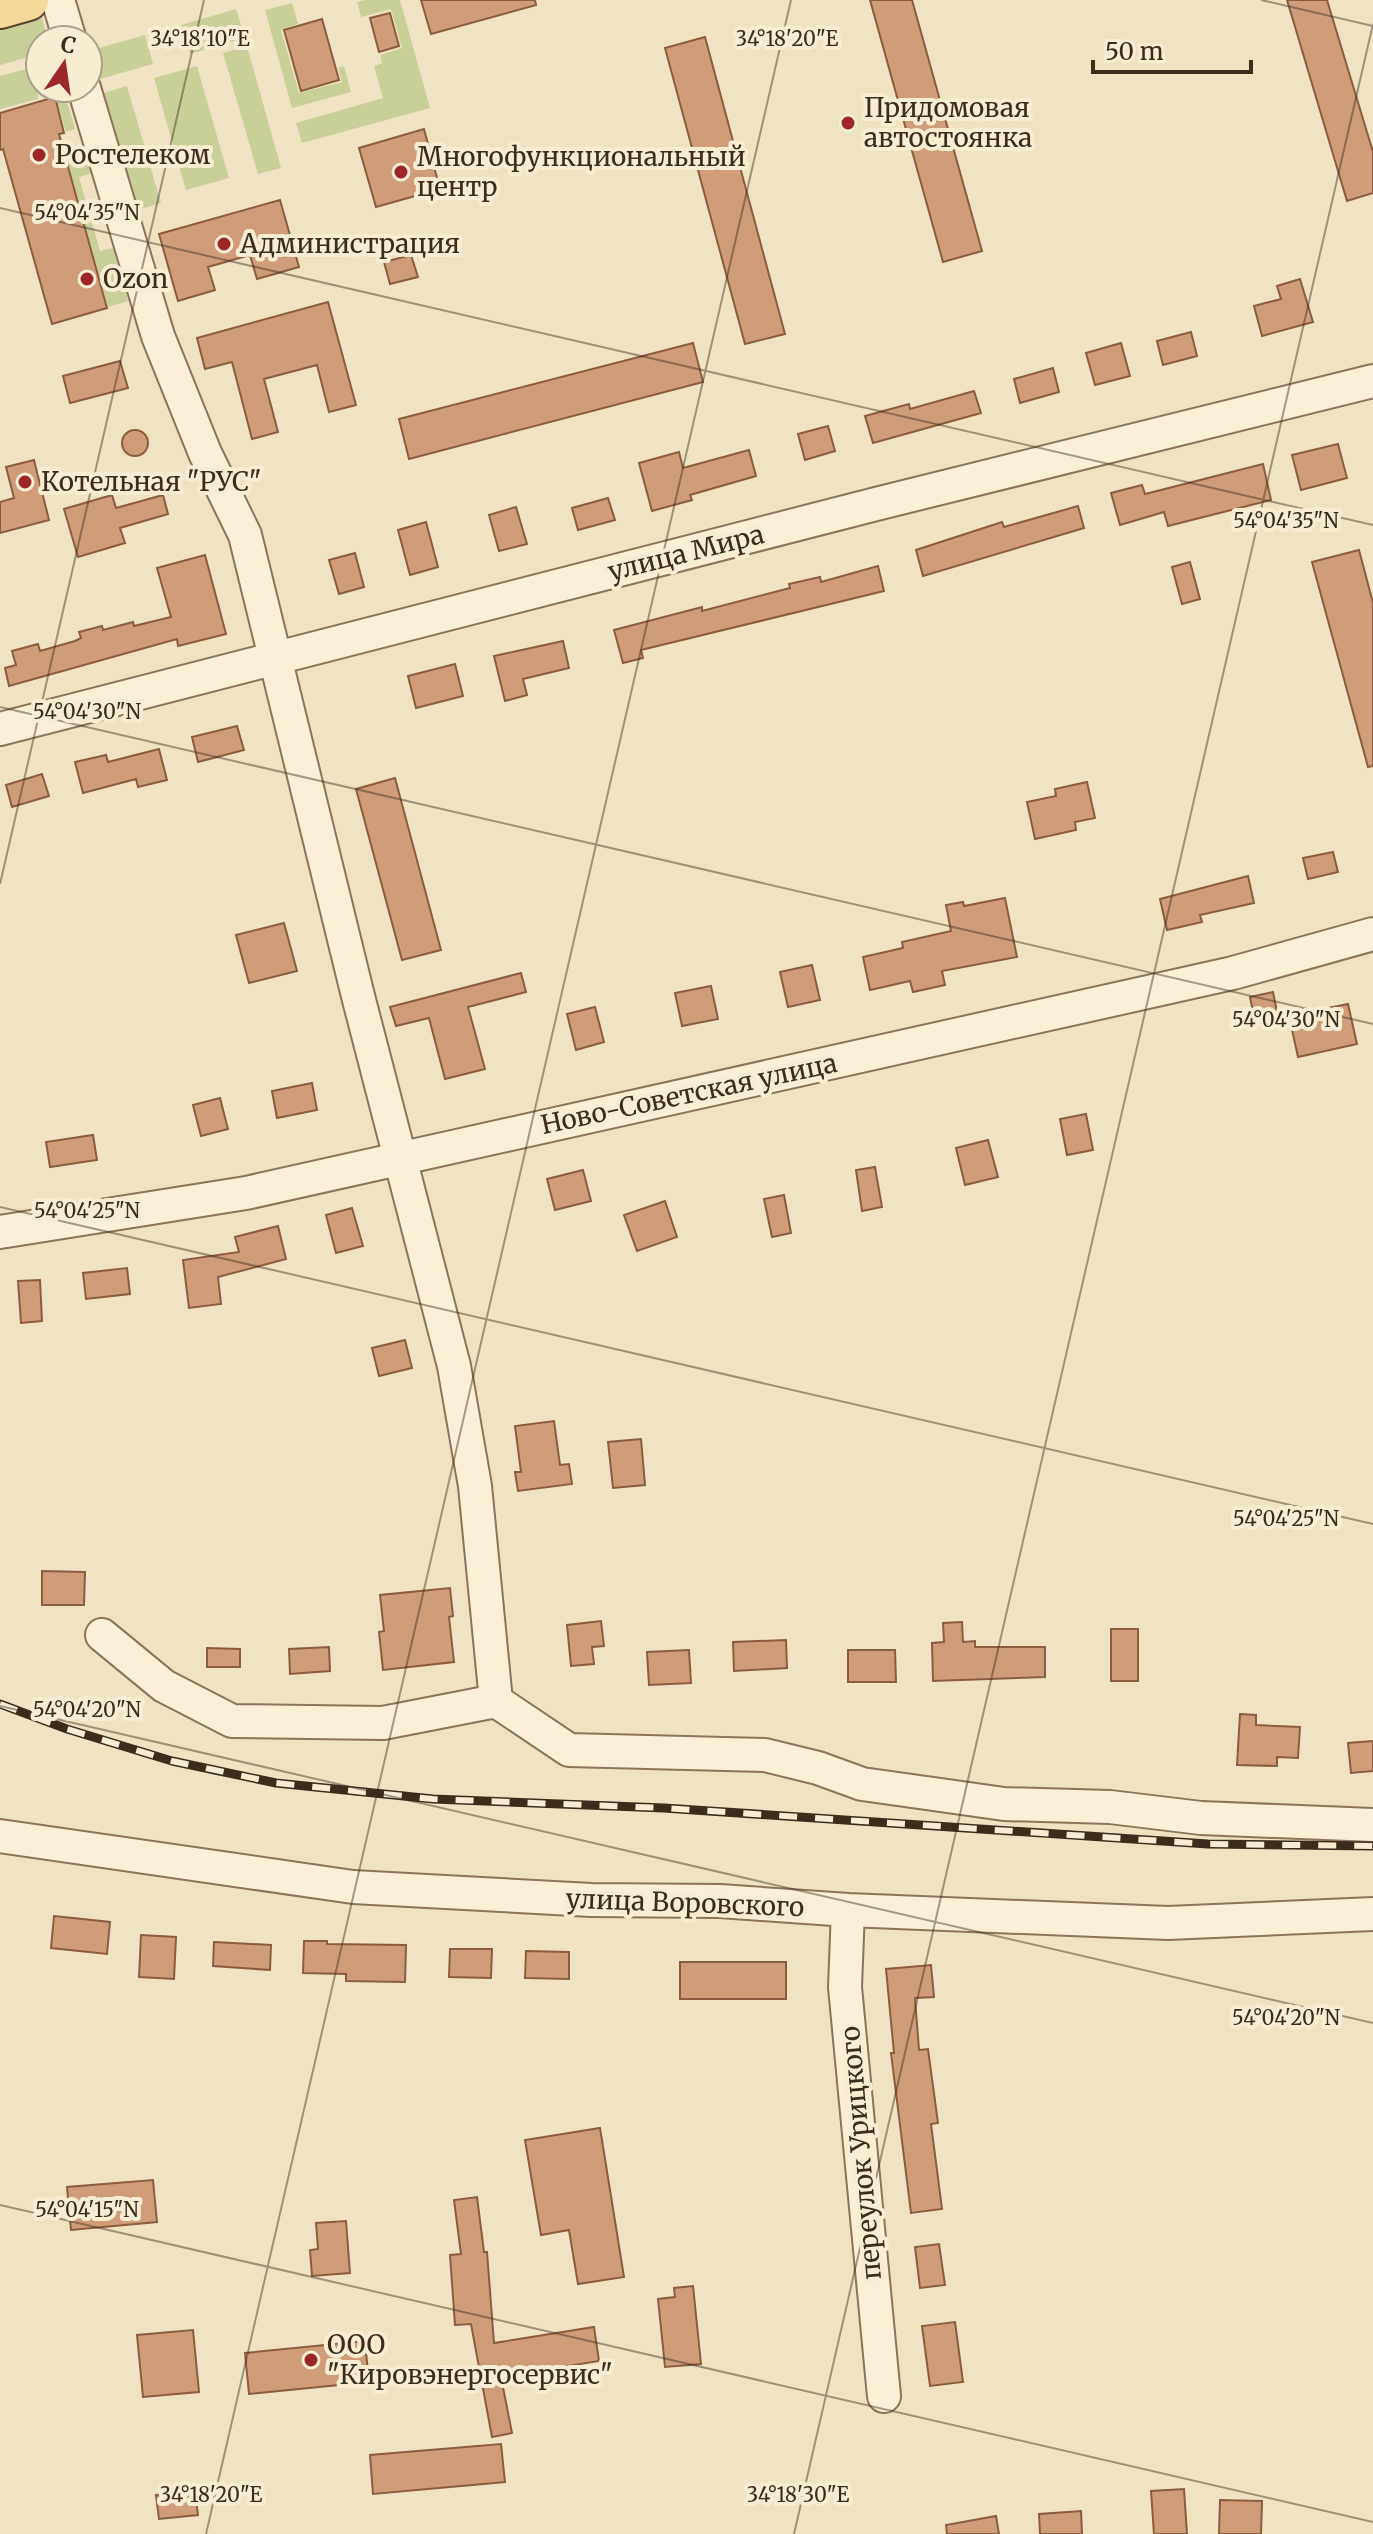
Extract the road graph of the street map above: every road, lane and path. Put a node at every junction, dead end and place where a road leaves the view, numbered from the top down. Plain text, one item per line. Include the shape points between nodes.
1 (28, 0) edge
2 (58, 0) edge
3 (0, 8) edge
4 (65, 24) edge
5 (89, 104) edge
6 (1373, 381) edge
7 (274, 659) junction
8 (0, 729) edge
9 (1373, 934) edge
10 (399, 1158) junction
11 (0, 1232) edge
12 (102, 1635) dead end
13 (496, 1701) junction
14 (1373, 1825) edge
15 (0, 1836) edge
16 (848, 1910) junction
17 (1373, 1914) edge
18 (884, 2396) dead end

1 - 3 main road
2 - 4 street
5 - 7 street via 158,336 245,535
6 - 7 street, улица Мира
7 - 8 street, улица Мира
7 - 10 street
9 - 10 street, Ново-Советская улица via 1233,973
10 - 11 street, Ново-Советская улица via 246,1193
10 - 13 street via 454,1366 475,1486
12 - 13 street via 164,1686 232,1721 383,1723
13 - 14 street via 569,1750 765,1755 862,1784 1004,1804
15 - 16 street, улица Воровского via 353,1887
16 - 17 street, улица Воровского via 1168,1923
16 - 18 street, переулок Урицкого via 845,1987

